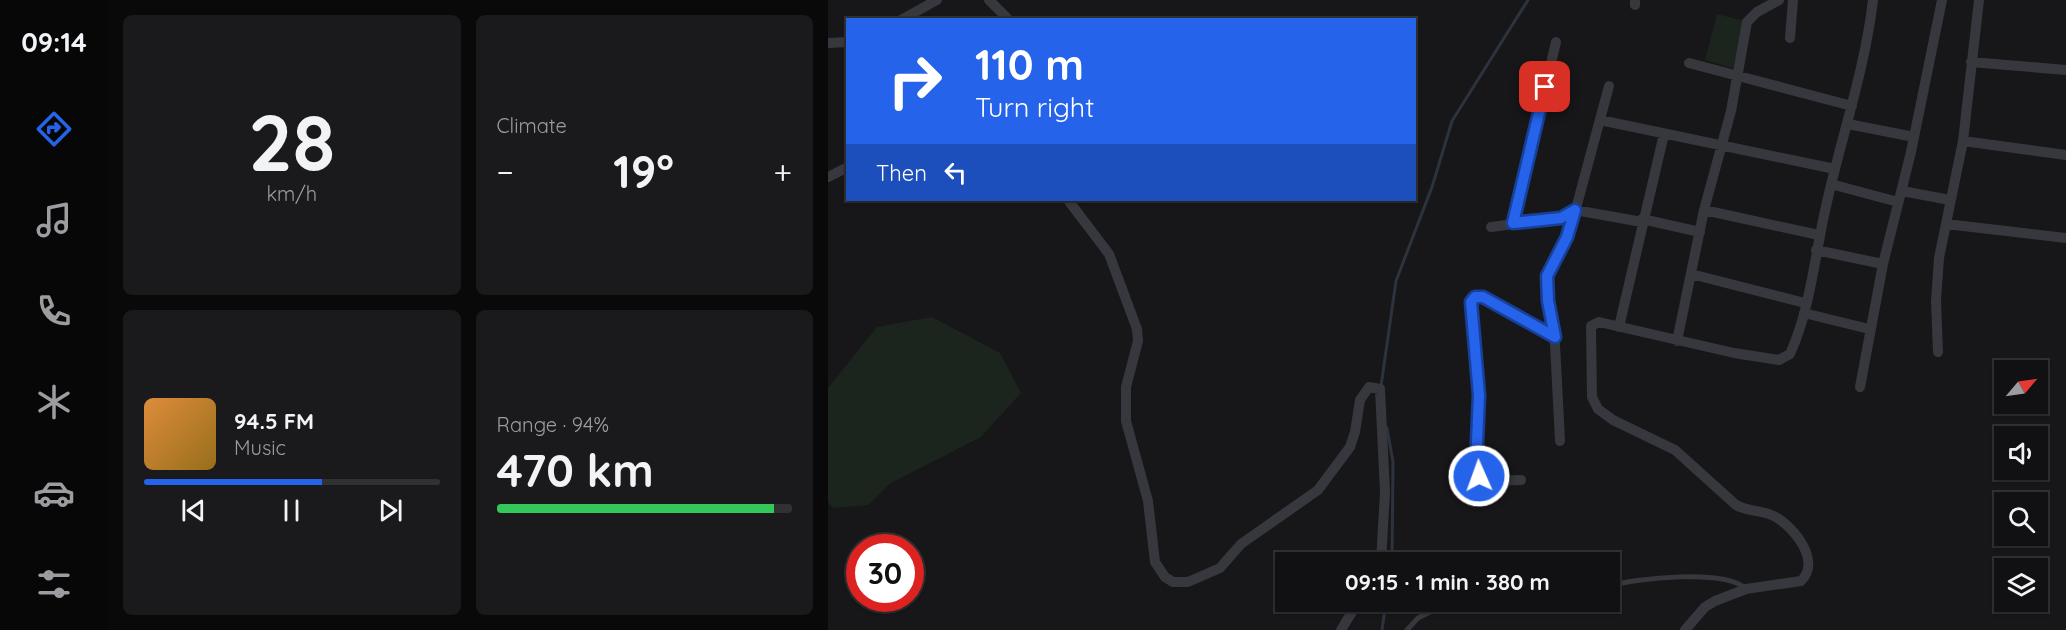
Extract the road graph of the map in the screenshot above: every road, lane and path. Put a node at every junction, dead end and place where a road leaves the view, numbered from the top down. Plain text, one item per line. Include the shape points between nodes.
1 (937, 0) edge
2 (989, 0) edge
3 (1779, 0) edge
4 (1793, 0) edge
5 (1874, 0) edge
6 (1942, 0) edge
7 (1979, 0) edge
8 (905, 18) edge
9 (1007, 18) edge
10 (1791, 38) dead end
11 (846, 42) edge
12 (1556, 42) dead end
13 (828, 44) edge
14 (1971, 62) junction
15 (1689, 63) dead end
16 (2066, 70) edge
17 (1737, 76) junction
18 (1609, 86) dead end
19 (1852, 106) junction
20 (1600, 120) junction
21 (1848, 124) junction
22 (1664, 134) junction
23 (1914, 137) junction
24 (1963, 141) junction
25 (1722, 145) junction
26 (2066, 155) edge
27 (846, 168) edge
28 (1835, 169) junction
29 (828, 177) edge
30 (1831, 184) junction
31 (1902, 190) junction
32 (1950, 200) junction
33 (1069, 201) edge
34 (1898, 202) junction
35 (1575, 210) junction
36 (1704, 210) junction
37 (1642, 221) junction
38 (1513, 223) junction
39 (1946, 224) junction
40 (1491, 227) dead end
41 (1700, 232) junction
42 (1819, 236) junction
43 (2066, 238) edge
44 (1816, 250) junction
45 (1883, 264) junction
46 (1691, 274) junction
47 (1804, 308) junction
48 (1619, 327) junction
49 (1869, 329) junction
50 (1555, 337) junction
51 (1677, 341) junction
52 (1938, 352) dead end
53 (1860, 387) dead end
54 (1560, 441) dead end
55 (1521, 480) dead end
56 (1382, 552) edge
57 (1620, 583) edge
58 (1746, 589) junction
59 (1352, 612) edge
60 (1427, 612) edge
61 (1341, 630) edge
62 (1407, 630) edge
63 (1685, 630) edge

1 - 8 street
2 - 9 street
3 - 17 street via 1747,22
4 - 10 street
5 - 19 street
6 - 23 street
7 - 14 street
11 - 13 street
12 - 38 street
14 - 16 street
14 - 24 street
15 - 17 street
17 - 19 street
17 - 25 street
18 - 20 street
19 - 21 street
20 - 22 street
20 - 35 street
21 - 23 street
21 - 28 street
22 - 25 street
22 - 37 street
23 - 31 street
24 - 26 street
24 - 32 street
25 - 28 street
25 - 36 street
27 - 29 street
28 - 30 street
30 - 34 street
30 - 42 street
31 - 32 street
31 - 34 street
32 - 39 street
33 - 56 street via 1109,254 1137,329 1138,341 1126,387 1126,421 1152,521 1155,562 1165,577 1173,582 1188,582 1220,568 1241,544 1318,490 1350,447 1362,393 1369,387 1380,389 1385,492
34 - 45 street
35 - 37 street
35 - 38 street via 1561,218
35 - 50 street via 1567,237 1547,276
36 - 41 street
36 - 42 street
37 - 41 street
37 - 48 street
38 - 40 street
39 - 43 street
39 - 52 street via 1936,301
41 - 46 street
42 - 44 street
44 - 45 street
44 - 47 street
45 - 49 street
46 - 47 street
46 - 51 street
47 - 49 street
47 - 51 street via 1794,347 1786,359
48 - 51 street
48 - 58 street via 1599,322 1591,326 1590,380 1598,409 1675,450 1736,506 1770,514 1802,541 1809,564 1803,579 1794,584
49 - 53 street
50 - 54 street
50 - 55 street via 1483,297 1475,297 1471,302 1479,395 1476,466 1479,476 1492,481
57 - 58 lane via 1673,577 1736,581
58 - 63 street via 1710,603
59 - 61 street
60 - 62 lane

